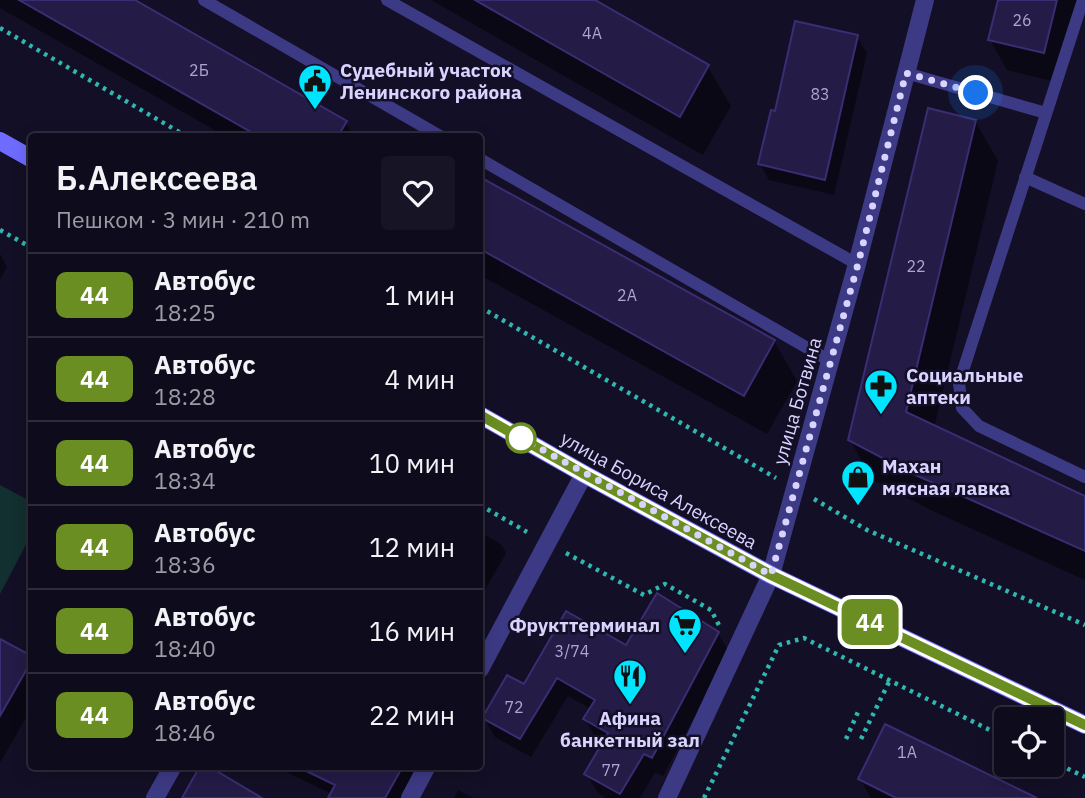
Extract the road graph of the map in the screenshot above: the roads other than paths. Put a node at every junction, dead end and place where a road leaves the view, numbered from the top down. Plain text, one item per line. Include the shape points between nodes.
1 (204, 0) edge
2 (387, 0) edge
3 (925, 0) edge
4 (1083, 1) edge
5 (906, 73) junction
6 (1046, 113) junction
7 (435, 133) edge
8 (0, 141) edge
9 (28, 157) edge
10 (483, 161) edge
11 (1025, 177) junction
12 (1085, 204) edge
13 (858, 264) junction
14 (830, 362) junction
15 (483, 417) edge
16 (584, 474) junction
17 (1085, 477) edge
18 (771, 575) junction
19 (483, 663) edge
20 (1085, 725) edge
21 (171, 770) edge
22 (425, 770) edge
23 (155, 798) edge
24 (410, 798) edge
25 (667, 798) edge

1 - 7 lane
2 - 13 lane
3 - 5 street, улица Ботвина
4 - 6 lane
5 - 6 lane
5 - 13 street, улица Ботвина
6 - 11 lane
8 - 9 main road
10 - 14 lane
11 - 12 lane
11 - 17 lane via 959,383 962,408 979,426
13 - 14 street, улица Ботвина
14 - 18 street, улица Ботвина
15 - 16 main road, улица Бориса Алексеева
16 - 18 main road, улица Бориса Алексеева
16 - 19 street
18 - 20 main road, улица Бориса Алексеева
18 - 25 street, улица Ботвина
21 - 23 street
22 - 24 street

